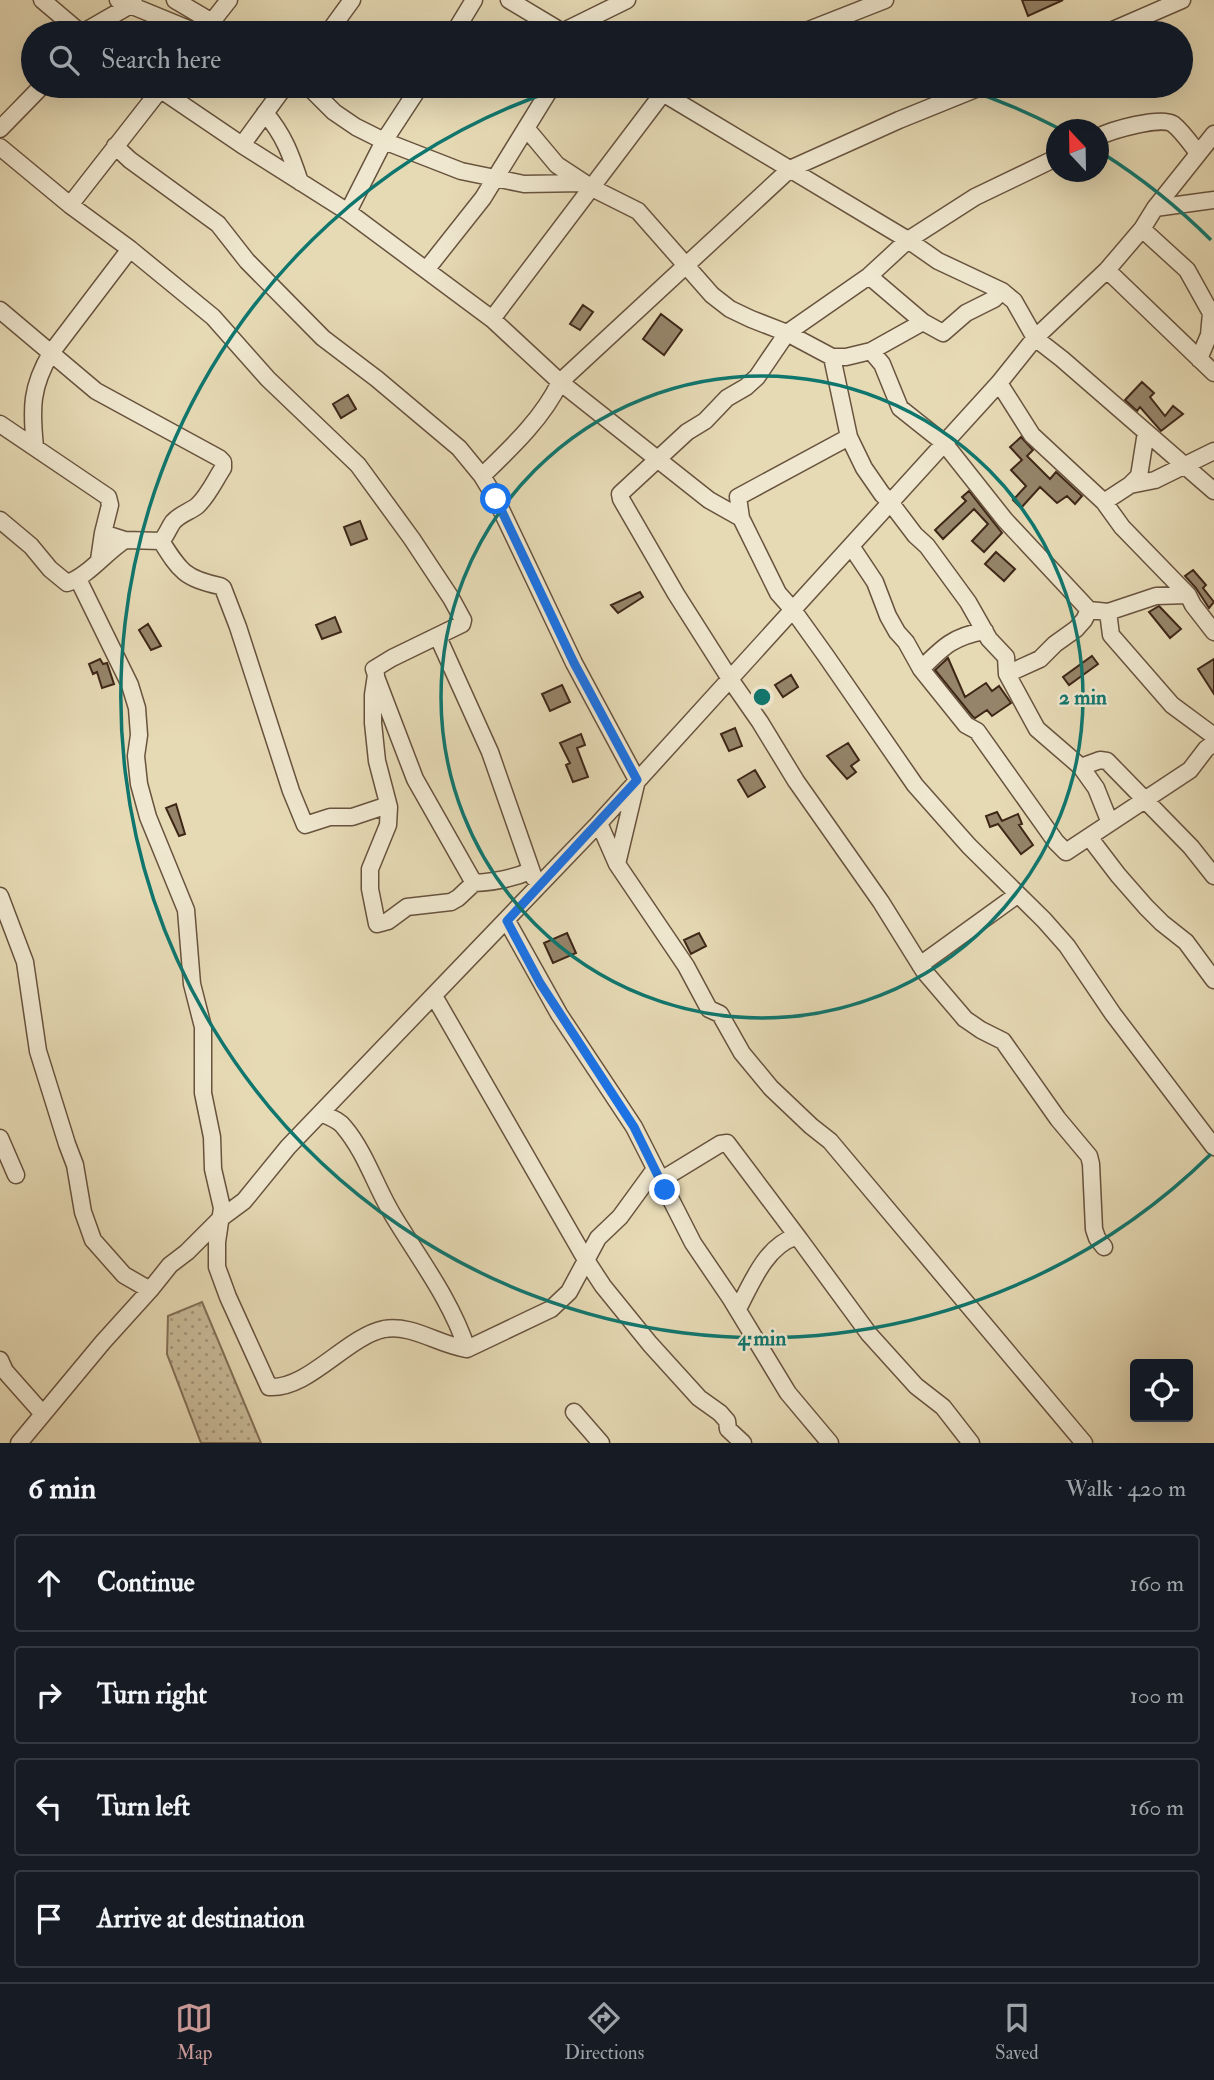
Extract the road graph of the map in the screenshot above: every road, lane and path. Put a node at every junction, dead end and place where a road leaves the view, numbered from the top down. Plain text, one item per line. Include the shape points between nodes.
1 (42, 0) edge
2 (175, 0) edge
3 (229, 0) edge
4 (352, 0) edge
5 (474, 0) edge
6 (509, 0) edge
7 (627, 0) edge
8 (885, 0) edge
9 (1182, 0) edge
10 (130, 2) edge
11 (67, 21) edge
12 (100, 21) edge
13 (172, 21) edge
14 (202, 21) edge
15 (218, 21) edge
16 (340, 21) edge
17 (461, 21) edge
18 (543, 21) edge
19 (586, 21) edge
20 (832, 21) edge
21 (1134, 21) edge
22 (30, 98) edge
23 (151, 98) edge
24 (175, 98) edge
25 (276, 98) edge
26 (322, 98) edge
27 (412, 98) edge
28 (545, 98) edge
29 (651, 98) edge
30 (672, 98) edge
31 (954, 98) edge
32 (265, 113) junction
33 (526, 128) junction
34 (0, 129) edge
35 (1109, 132) edge
36 (1214, 134) edge
37 (383, 141) junction
38 (242, 145) junction
39 (115, 146) junction
40 (0, 147) edge
41 (1198, 153) junction
42 (1046, 163) edge
43 (790, 169) junction
44 (494, 179) junction
45 (300, 181) junction
46 (588, 185) junction
47 (1214, 200) edge
48 (70, 205) junction
49 (1155, 208) junction
50 (348, 212) junction
51 (1142, 229) junction
52 (908, 240) junction
53 (130, 249) junction
54 (686, 267) junction
55 (1107, 270) junction
56 (426, 271) junction
57 (869, 276) junction
58 (1002, 291) junction
59 (0, 310) edge
60 (492, 319) junction
61 (923, 322) junction
62 (787, 333) junction
63 (1035, 338) junction
64 (871, 351) junction
65 (51, 353) junction
66 (832, 357) junction
67 (1199, 359) junction
68 (1214, 373) edge
69 (560, 382) junction
70 (999, 383) junction
71 (0, 425) edge
72 (1146, 432) junction
73 (849, 437) junction
74 (944, 443) junction
75 (35, 447) junction
76 (1214, 451) edge
77 (658, 460) junction
78 (1185, 465) junction
79 (482, 476) junction
80 (1130, 485) junction
81 (1214, 491) edge
82 (890, 502) junction
83 (1104, 502) junction
84 (741, 518) junction
85 (0, 520) edge
86 (103, 533) junction
87 (125, 540) junction
88 (161, 541) junction
89 (850, 546) junction
90 (99, 560) junction
91 (78, 579) junction
92 (1188, 595) junction
93 (793, 610) junction
94 (1089, 610) junction
95 (1108, 612) junction
96 (985, 631) junction
97 (1214, 632) edge
98 (438, 637) junction
99 (921, 669) junction
100 (1007, 674) junction
101 (376, 676) junction
102 (730, 679) junction
103 (1214, 736) edge
104 (1214, 743) edge
105 (1081, 766) junction
106 (637, 780) junction
107 (1146, 800) junction
108 (389, 807) junction
109 (599, 823) junction
110 (1110, 823) junction
111 (1088, 837) junction
112 (617, 863) junction
113 (530, 871) junction
114 (1214, 876) edge
115 (474, 883) junction
116 (538, 887) junction
117 (1017, 895) junction
118 (0, 896) edge
119 (507, 921) junction
120 (920, 965) junction
121 (1214, 980) edge
122 (434, 996) junction
123 (321, 1113) junction
124 (0, 1138) edge
125 (1214, 1147) edge
126 (658, 1174) junction
127 (16, 1175) dead end
128 (221, 1218) junction
129 (800, 1240) junction
130 (1104, 1247) dead end
131 (586, 1260) junction
132 (150, 1290) junction
133 (738, 1309) junction
134 (467, 1349) junction
135 (0, 1360) edge
136 (574, 1412) dead end
137 (43, 1414) junction
138 (19, 1443) edge
139 (601, 1443) edge
140 (743, 1443) edge
141 (830, 1443) edge
142 (971, 1443) edge
143 (1084, 1443) edge

1 - 11 street
2 - 14 street
3 - 15 street
4 - 16 street
5 - 17 street
6 - 18 street
7 - 19 street
8 - 20 street
9 - 21 street
10 - 12 street
10 - 13 street
22 - 34 street
23 - 39 street
24 - 38 street
25 - 32 street
26 - 37 street via 356,127
27 - 37 street
28 - 33 street
29 - 46 street
30 - 43 street
31 - 43 street
32 - 38 street
32 - 45 street via 286,142
33 - 44 street
33 - 46 street via 557,165
35 - 41 street via 1164,121 1174,125
36 - 41 street
37 - 44 street
37 - 50 street
38 - 45 street
39 - 48 street
39 - 79 street via 218,223 247,261 323,338 459,448
40 - 48 street
41 - 49 street
42 - 52 street via 975,197
43 - 52 street
43 - 54 street
44 - 46 street
44 - 56 street
45 - 50 street
46 - 54 street via 638,211
46 - 60 street
47 - 49 street
48 - 53 street
49 - 51 street
50 - 56 street
51 - 55 street
51 - 67 street via 1187,270 1211,313 1209,335
52 - 57 street
52 - 58 street via 938,261
53 - 65 street
53 - 98 street via 212,317 268,379 358,465 463,620
54 - 62 street via 730,309
54 - 69 street
55 - 63 street
55 - 67 street
56 - 60 street
57 - 61 street
57 - 62 street
58 - 61 street via 943,333
58 - 63 street via 1014,301
59 - 65 street
60 - 69 street
61 - 64 street
62 - 66 street
62 - 77 street via 757,377
63 - 70 street
63 - 72 street
64 - 66 street
64 - 74 street via 882,364 900,408
65 - 75 street via 33,395
65 - 88 street via 96,391 223,462 200,503 181,515
66 - 73 street
67 - 68 street
69 - 77 street
69 - 79 street via 518,440
70 - 74 street
70 - 83 street via 1032,435
71 - 75 street
72 - 78 street
72 - 80 street via 1139,476
73 - 82 street via 876,487
73 - 84 street via 741,494 737,500
74 - 82 street
74 - 94 street via 1005,520
75 - 86 street via 108,497
76 - 78 street
77 - 84 street via 709,500
77 - 102 street via 622,490 621,499
78 - 80 street via 1155,480
78 - 81 street
79 - 106 street
80 - 83 street
82 - 89 street
82 - 96 street via 927,545
83 - 92 street
84 - 93 street via 778,593
85 - 91 street via 67,583
86 - 87 street
86 - 90 street
87 - 88 street
87 - 90 street
88 - 108 street via 184,573 223,588 305,825
89 - 93 street
89 - 99 street via 875,582 888,616
90 - 91 street
91 - 128 street via 130,685 137,708 139,784 186,910 191,985 203,1027 203,1093
92 - 95 street via 1156,596
92 - 97 street
93 - 102 street
93 - 117 street via 915,785
94 - 95 street
94 - 100 street via 1076,628 1040,659
95 - 103 street via 1111,635 1172,705
96 - 99 street via 953,640
96 - 100 street via 1006,657
98 - 101 street via 376,668
98 - 113 street via 490,752
99 - 111 street via 965,724 977,731 1063,850 1070,851
100 - 105 street via 1037,729
101 - 108 street via 373,723
101 - 115 street via 415,779
102 - 106 street
102 - 120 street
104 - 107 street via 1190,770
105 - 107 street via 1107,761
105 - 110 street
106 - 109 street
106 - 112 street
107 - 110 street
107 - 114 street
108 - 115 street via 388,825 370,869 377,924 407,907 451,902
109 - 112 street
109 - 116 street
110 - 111 street
111 - 121 street
112 - 143 street via 742,1053 779,1096 843,1155
113 - 115 street
113 - 116 street
116 - 119 street
117 - 120 street
117 - 125 street via 1067,946 1112,1014
118 - 132 street via 25,962 38,1051 93,1240 124,1275
119 - 122 street
119 - 126 street
120 - 130 street via 965,1018 1003,1041 1089,1156 1094,1229
122 - 123 street
122 - 131 street
123 - 128 street via 244,1201
123 - 134 street via 341,1123 352,1138 458,1323
124 - 127 street
126 - 129 street via 727,1143
126 - 131 street via 598,1238
126 - 133 street via 693,1243
128 - 132 street
128 - 134 street via 217,1267 269,1387 294,1381 383,1329 401,1327
129 - 133 street via 785,1241 767,1258
129 - 142 street via 869,1334 909,1379 943,1407
131 - 134 street via 569,1292 551,1309
131 - 140 street via 650,1344 699,1398 720,1413
132 - 137 street
133 - 141 street via 788,1393
135 - 137 street
136 - 139 street
137 - 138 street

